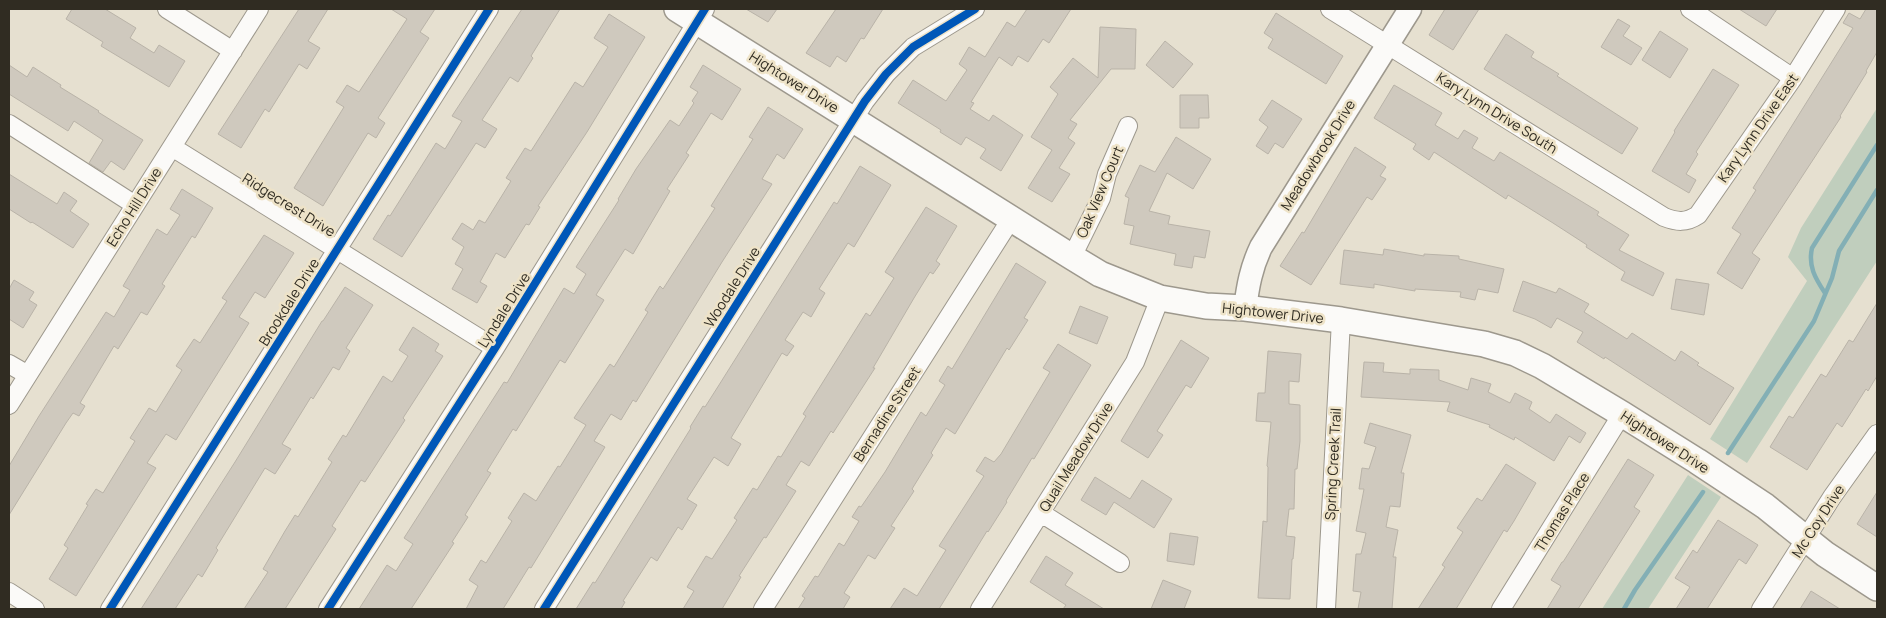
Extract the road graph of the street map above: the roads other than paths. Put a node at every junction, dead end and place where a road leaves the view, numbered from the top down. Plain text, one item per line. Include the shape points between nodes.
1 (167, 9) edge
2 (260, 9) edge
3 (489, 9) edge
4 (974, 9) edge
5 (1330, 9) edge
6 (1410, 9) edge
7 (1690, 9) edge
8 (1836, 9) edge
9 (693, 13) edge
10 (1388, 44) junction
11 (233, 51) junction
12 (1793, 78) junction
13 (853, 120) junction
14 (9, 124) edge
15 (1128, 126) dead end
16 (172, 147) junction
17 (135, 205) junction
18 (1664, 217) joint
19 (1012, 219) junction
20 (337, 250) junction
21 (1072, 258) junction
22 (1160, 298) junction
23 (1245, 308) junction
24 (1341, 320) junction
25 (495, 348) junction
26 (9, 364) edge
27 (28, 375) junction
28 (9, 405) edge
29 (1622, 414) junction
30 (1877, 434) edge
31 (1041, 513) junction
32 (1805, 539) junction
33 (1120, 563) dead end
34 (1877, 588) edge
35 (9, 592) edge
36 (35, 609) edge
37 (110, 609) edge
38 (328, 609) edge
39 (544, 609) edge
40 (763, 609) edge
41 (980, 609) edge
42 (1326, 609) edge
43 (1501, 609) edge
44 (1761, 609) edge

1 - 11 street
2 - 11 street, Echo Hill Drive
3 - 20 street, Brookdale Drive
4 - 13 street, Woodale Drive via 913,48 886,74
5 - 10 street, Kary Lynn Drive South
6 - 10 street, Meadowbrook Drive
7 - 12 street
8 - 12 street, Kary Lynn Drive East
9 - 13 main road, Hightower Drive
9 - 25 street, Lyndale Drive
10 - 18 street, Kary Lynn Drive South
10 - 23 street, Meadowbrook Drive via 1261,247 1248,281
11 - 16 street, Echo Hill Drive
12 - 18 street, Kary Lynn Drive East via 1698,214 1691,220 1678,222
13 - 19 main road, Hightower Drive
13 - 39 street, Woodale Drive
14 - 17 street
15 - 21 street, Oak View Court via 1107,174 1101,198
16 - 17 street, Echo Hill Drive
16 - 20 street, Ridgecrest Drive
17 - 27 street, Echo Hill Drive
19 - 21 main road, Hightower Drive
19 - 40 street, Bernadine Street
20 - 25 street, Ridgecrest Drive
20 - 37 street, Brookdale Drive
21 - 22 main road, Hightower Drive via 1100,274
22 - 23 main road, Hightower Drive via 1206,306
22 - 31 street, Quail Meadow Drive via 1135,362
23 - 24 main road, Hightower Drive
24 - 29 main road, Hightower Drive via 1484,344 1515,353
24 - 42 street, Spring Creek Trail
25 - 38 street, Lyndale Drive
26 - 27 street
27 - 28 street, Echo Hill Drive
29 - 32 main road, Hightower Drive via 1765,506
29 - 43 street, Thomas Place
30 - 32 street, Mc Coy Drive
31 - 33 street
31 - 41 street, Quail Meadow Drive
32 - 34 main road, Hightower Drive
32 - 44 street, Mc Coy Drive
35 - 36 street

